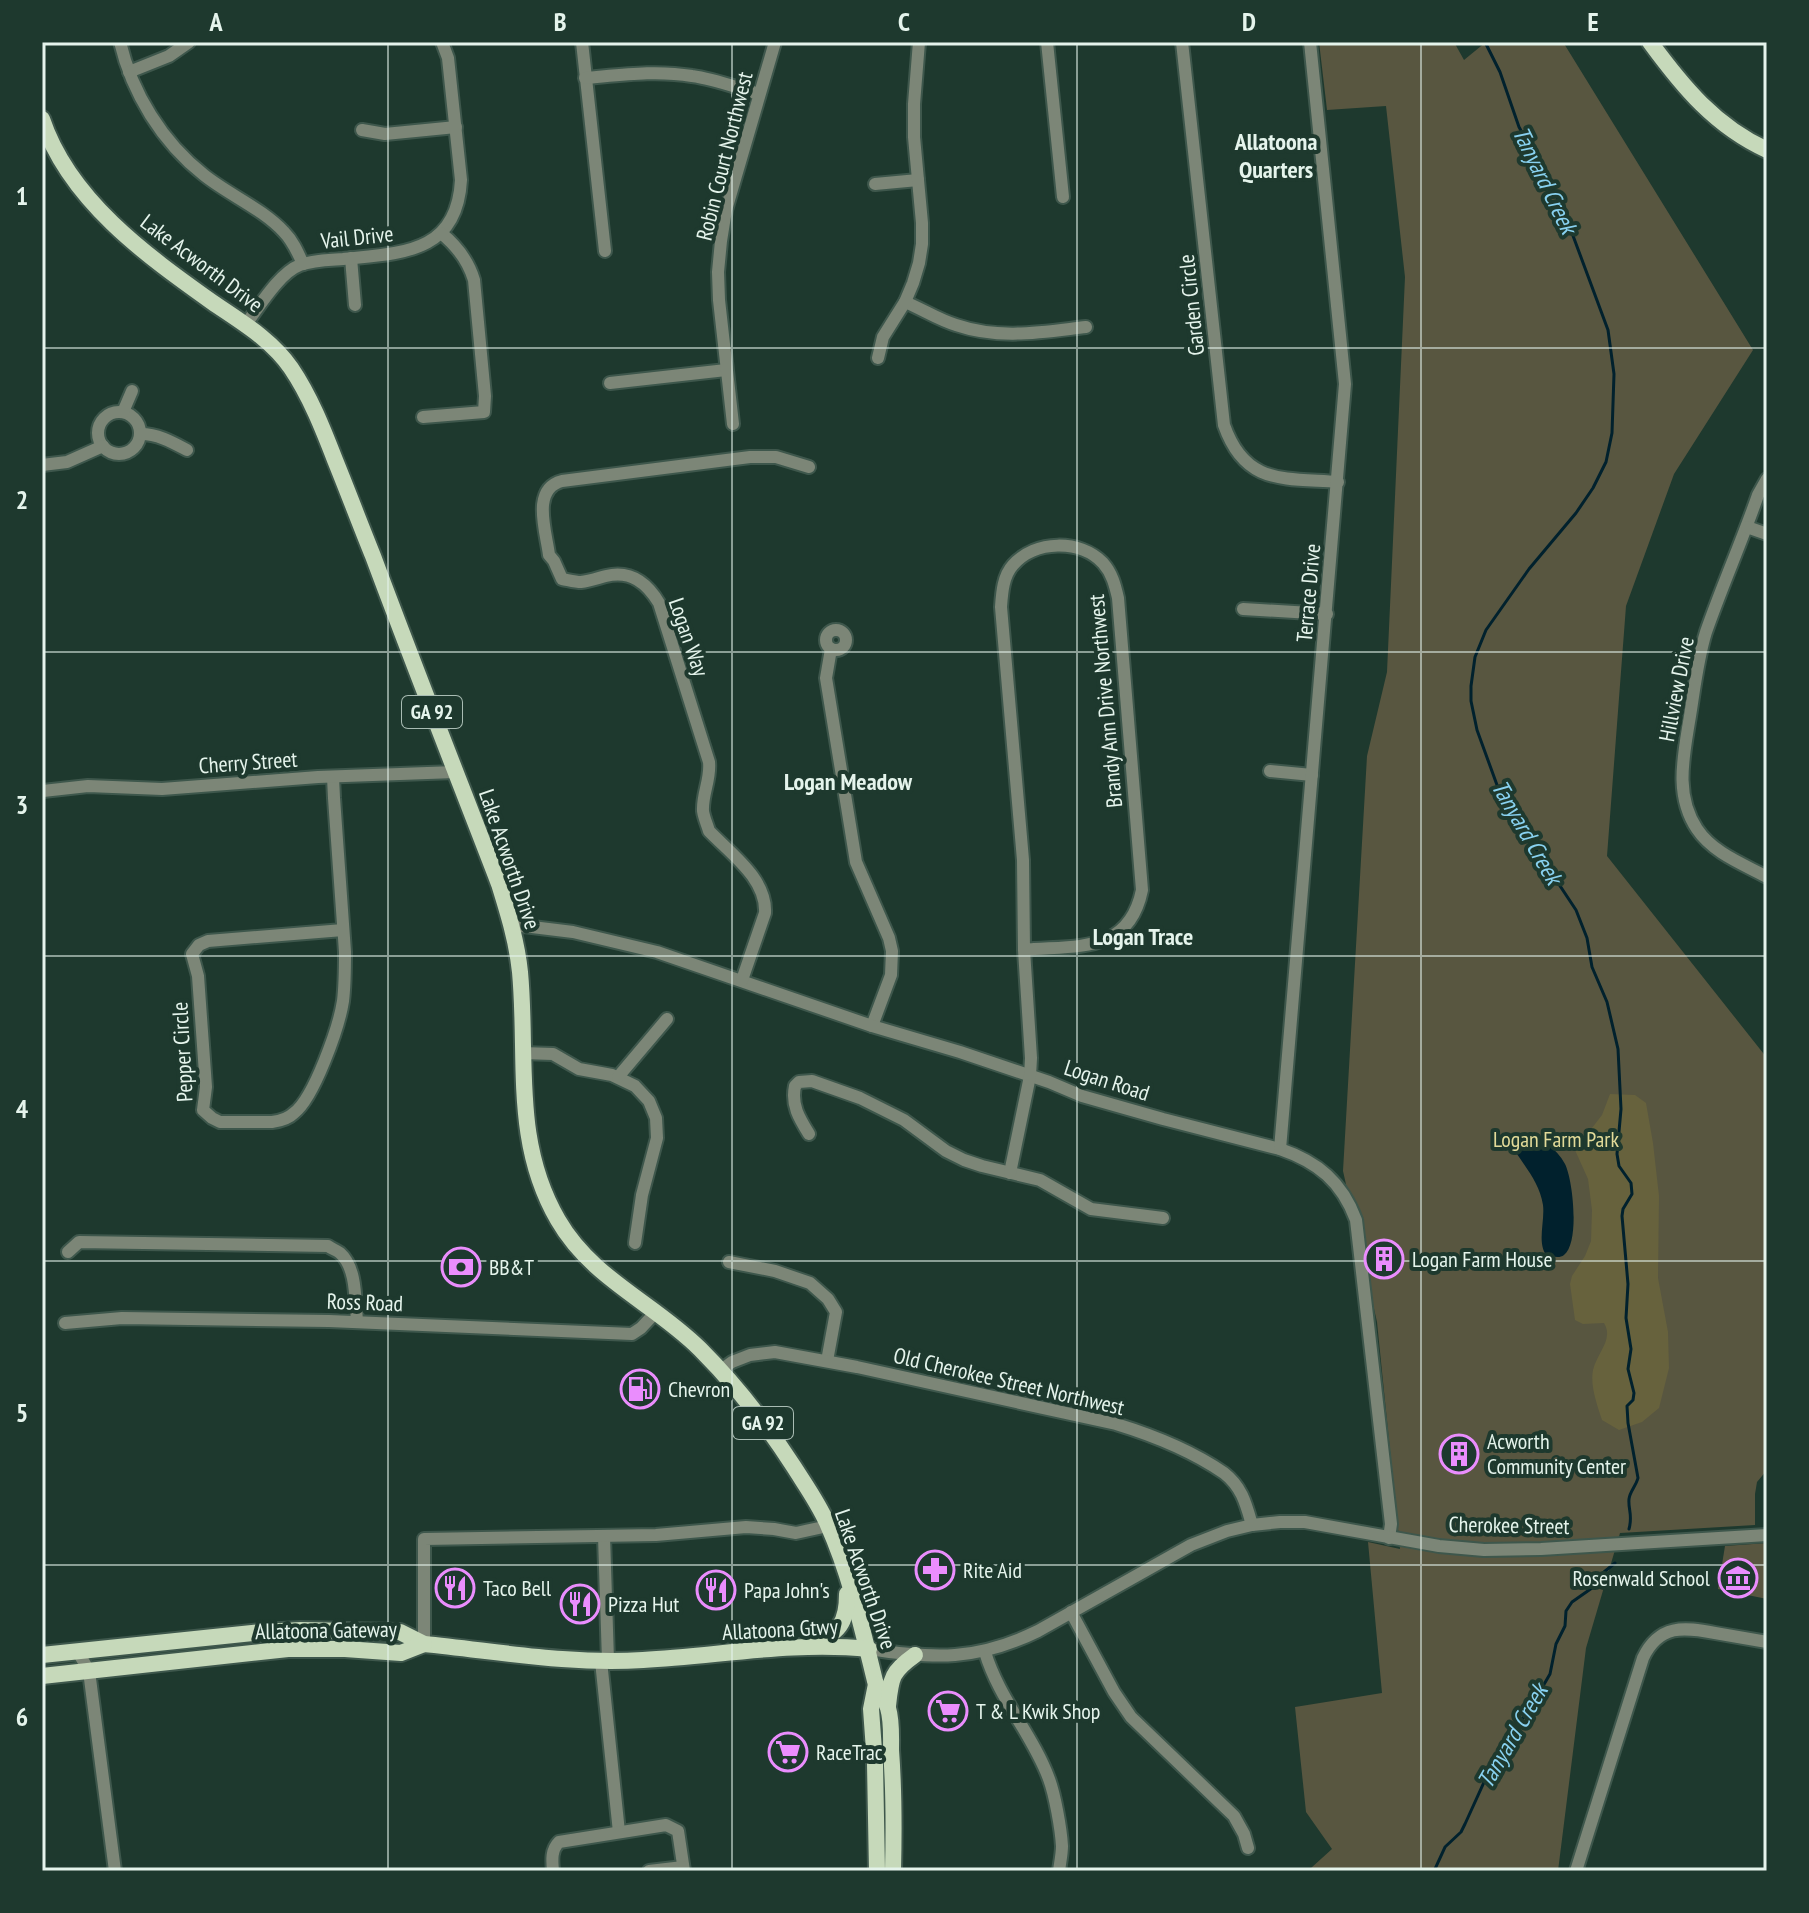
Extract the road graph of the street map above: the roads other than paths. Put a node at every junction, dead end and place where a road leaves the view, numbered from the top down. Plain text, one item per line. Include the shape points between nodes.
1 (120, 42) edge
2 (189, 42) edge
3 (442, 42) edge
4 (582, 42) edge
5 (775, 42) edge
6 (919, 42) edge
7 (1047, 42) edge
8 (1182, 42) edge
9 (1310, 42) edge
10 (1650, 42) edge
11 (129, 72) junction
12 (585, 78) junction
13 (759, 94) junction
14 (42, 119) edge
15 (456, 127) junction
16 (362, 130) dead end
17 (1767, 150) edge
18 (918, 180) junction
19 (875, 184) dead end
20 (1063, 197) dead end
21 (441, 233) junction
22 (605, 251) dead end
23 (351, 258) junction
24 (303, 264) junction
25 (905, 302) junction
26 (355, 305) dead end
27 (246, 324) junction
28 (1086, 327) dead end
29 (878, 358) dead end
30 (726, 370) junction
31 (610, 383) dead end
32 (132, 391) dead end
33 (123, 412) junction
34 (423, 417) dead end
35 (733, 424) dead end
36 (141, 434) junction
37 (103, 446) junction
38 (187, 450) dead end
39 (42, 465) edge
40 (809, 467) dead end
41 (1767, 479) edge
42 (1338, 482) junction
43 (1747, 527) junction
44 (1767, 534) edge
45 (1243, 609) dead end
46 (1327, 614) junction
47 (831, 649) dead end
48 (1270, 771) dead end
49 (455, 772) junction
50 (1312, 775) junction
51 (333, 777) junction
52 (43, 791) edge
53 (1767, 877) edge
54 (513, 927) junction
55 (343, 930) junction
56 (1024, 950) junction
57 (742, 980) junction
58 (667, 1019) dead end
59 (872, 1026) junction
60 (522, 1053) junction
61 (1030, 1076) junction
62 (618, 1077) junction
63 (809, 1134) dead end
64 (1280, 1149) junction
65 (1010, 1173) junction
66 (1163, 1218) dead end
67 (635, 1243) dead end
68 (68, 1252) dead end
69 (729, 1262) dead end
70 (655, 1313) junction
71 (357, 1321) junction
72 (65, 1323) dead end
73 (827, 1361) junction
74 (721, 1370) junction
75 (1252, 1525) junction
76 (828, 1526) junction
77 (1767, 1535) edge
78 (604, 1536) junction
79 (1389, 1538) junction
80 (847, 1580) junction
81 (1071, 1612) junction
82 (1767, 1642) edge
83 (424, 1644) junction
84 (799, 1647) junction
85 (869, 1649) junction
86 (78, 1652) junction
87 (985, 1652) junction
88 (42, 1655) edge
89 (915, 1655) junction
90 (604, 1661) junction
91 (89, 1671) junction
92 (42, 1676) edge
93 (876, 1684) junction
94 (888, 1708) junction
95 (619, 1832) junction
96 (1248, 1848) dead end
97 (683, 1869) edge
98 (115, 1871) edge
99 (553, 1871) edge
100 (649, 1871) edge
101 (877, 1871) edge
102 (893, 1871) edge
103 (1059, 1871) edge
104 (1576, 1871) edge

1 - 11 street
2 - 11 street
3 - 15 street
4 - 12 street
5 - 13 street, Robin Court Northwest
6 - 18 street via 914,104
7 - 20 street
8 - 42 street, Garden Circle via 1228,437 1242,459 1264,474
9 - 42 street, Terrace Drive via 1345,384
10 - 17 main road via 1708,112
11 - 24 street via 143,102 180,152 284,231
12 - 13 street via 690,75
12 - 22 street
13 - 30 street, Robin Court Northwest via 721,241 719,300
14 - 27 main road, Lake Acworth Drive / GA 92 via 63,163 105,216 171,273
15 - 16 street via 385,134
15 - 21 street via 460,196
18 - 19 street
18 - 25 street via 922,244
21 - 23 street, Vail Drive via 408,251
21 - 34 street via 462,254 474,280 484,412
23 - 24 street, Vail Drive
23 - 26 street
24 - 27 street, Vail Drive via 290,270
25 - 28 street via 987,333
25 - 29 street via 883,337
27 - 49 main road, Lake Acworth Drive / GA 92 via 284,359 312,405
30 - 31 street
30 - 35 street, Robin Court Northwest
32 - 33 street
33 - 36 street via 137,421
33 - 37 street via 103,419 98,434
36 - 37 street via 137,446 122,455
36 - 38 street
37 - 39 street via 67,462
40 - 57 street, Logan Way via 776,457 750,457 562,481 544,493 549,555 562,579 629,576 652,590 659,603 709,762 706,823 757,881 766,902
41 - 43 street, Hillview Drive
42 - 46 street, Terrace Drive
43 - 44 street
43 - 53 street, Hillview Drive via 1702,650 1682,783 1690,817 1704,838
45 - 46 street
46 - 50 street, Terrace Drive
47 - 59 street via 826,678 854,850 892,951 891,975
48 - 50 street
49 - 51 street, Cherry Street
49 - 54 main road, Lake Acworth Drive / GA 92
50 - 64 street, Terrace Drive
51 - 52 street, Cherry Street
51 - 55 street, Pepper Circle
54 - 57 street, Logan Road via 627,944
54 - 60 main road, Lake Acworth Drive / GA 92
55 - 55 street, Pepper Circle via 341,1014 303,1105 272,1122 212,1118 203,1110 205,1071 192,954 208,941
56 - 56 street, Brandy Ann Drive Northwest via 1023,860 1001,607 1012,566 1038,549 1072,546 1103,563 1118,598 1142,890 1131,920 1110,939
56 - 61 street, Brandy Ann Drive Northwest
57 - 59 street, Logan Road
58 - 62 street
59 - 61 street, Logan Road
60 - 62 street via 553,1054 579,1069
60 - 70 main road, Lake Acworth Drive / GA 92 via 525,1122 557,1219 576,1248
61 - 64 street, Logan Road via 1082,1096
61 - 65 street, Brandy Ann Drive Northwest
62 - 67 street via 642,1092 656,1118 657,1138
63 - 65 street via 793,1101 795,1086 805,1081 887,1110 946,1151
64 - 79 street, Logan Road via 1334,1180 1356,1220
65 - 66 street via 1040,1180 1091,1209
68 - 71 street via 79,1242 328,1246 350,1269
69 - 73 street via 810,1283 828,1299 836,1312
70 - 71 street, Ross Road via 632,1334
70 - 74 main road, Lake Acworth Drive / GA 92
71 - 72 street, Ross Road via 122,1318
73 - 74 street, Old Cherokee Street Northwest via 762,1353
73 - 75 street, Old Cherokee Street Northwest via 1136,1430 1231,1479 1241,1491
74 - 76 main road, Lake Acworth Drive / GA 92 via 778,1443
75 - 79 street, Cherokee Street via 1305,1522
75 - 81 street, Allatoona Gtwy via 1191,1545
76 - 78 street via 796,1533 746,1527
76 - 80 main road, Lake Acworth Drive / GA 92
77 - 79 street, Cherokee Street via 1509,1551
78 - 83 street via 424,1539
78 - 90 street
80 - 84 main road via 842,1624
80 - 85 main road, Lake Acworth Drive / GA 92
81 - 87 street, Allatoona Gtwy
81 - 96 street via 1131,1717 1234,1816
82 - 104 street via 1688,1628 1666,1633 1650,1646
83 - 86 main road, Allatoona Gateway via 400,1632 337,1630 262,1632
83 - 90 main road, Allatoona Gtwy
83 - 91 main road, Allatoona Gateway via 401,1653 288,1649
84 - 85 main road, Allatoona Gtwy
84 - 90 main road, Allatoona Gtwy
85 - 89 street, Allatoona Gtwy
85 - 93 main road, Lake Acworth Drive / GA 92
86 - 88 main road
86 - 91 street
87 - 89 street, Allatoona Gtwy
87 - 103 street via 1004,1699 1049,1780 1062,1847
89 - 94 main road via 895,1672
90 - 95 street
91 - 92 main road, Allatoona Gateway
91 - 98 street
93 - 94 main road, Lake Acworth Drive / GA 92
93 - 101 main road, Lake Acworth Drive / GA 92 via 871,1709
94 - 102 main road, Lake Acworth Drive / GA 92
95 - 97 street via 666,1825 678,1831
95 - 99 street via 559,1842
97 - 100 street

